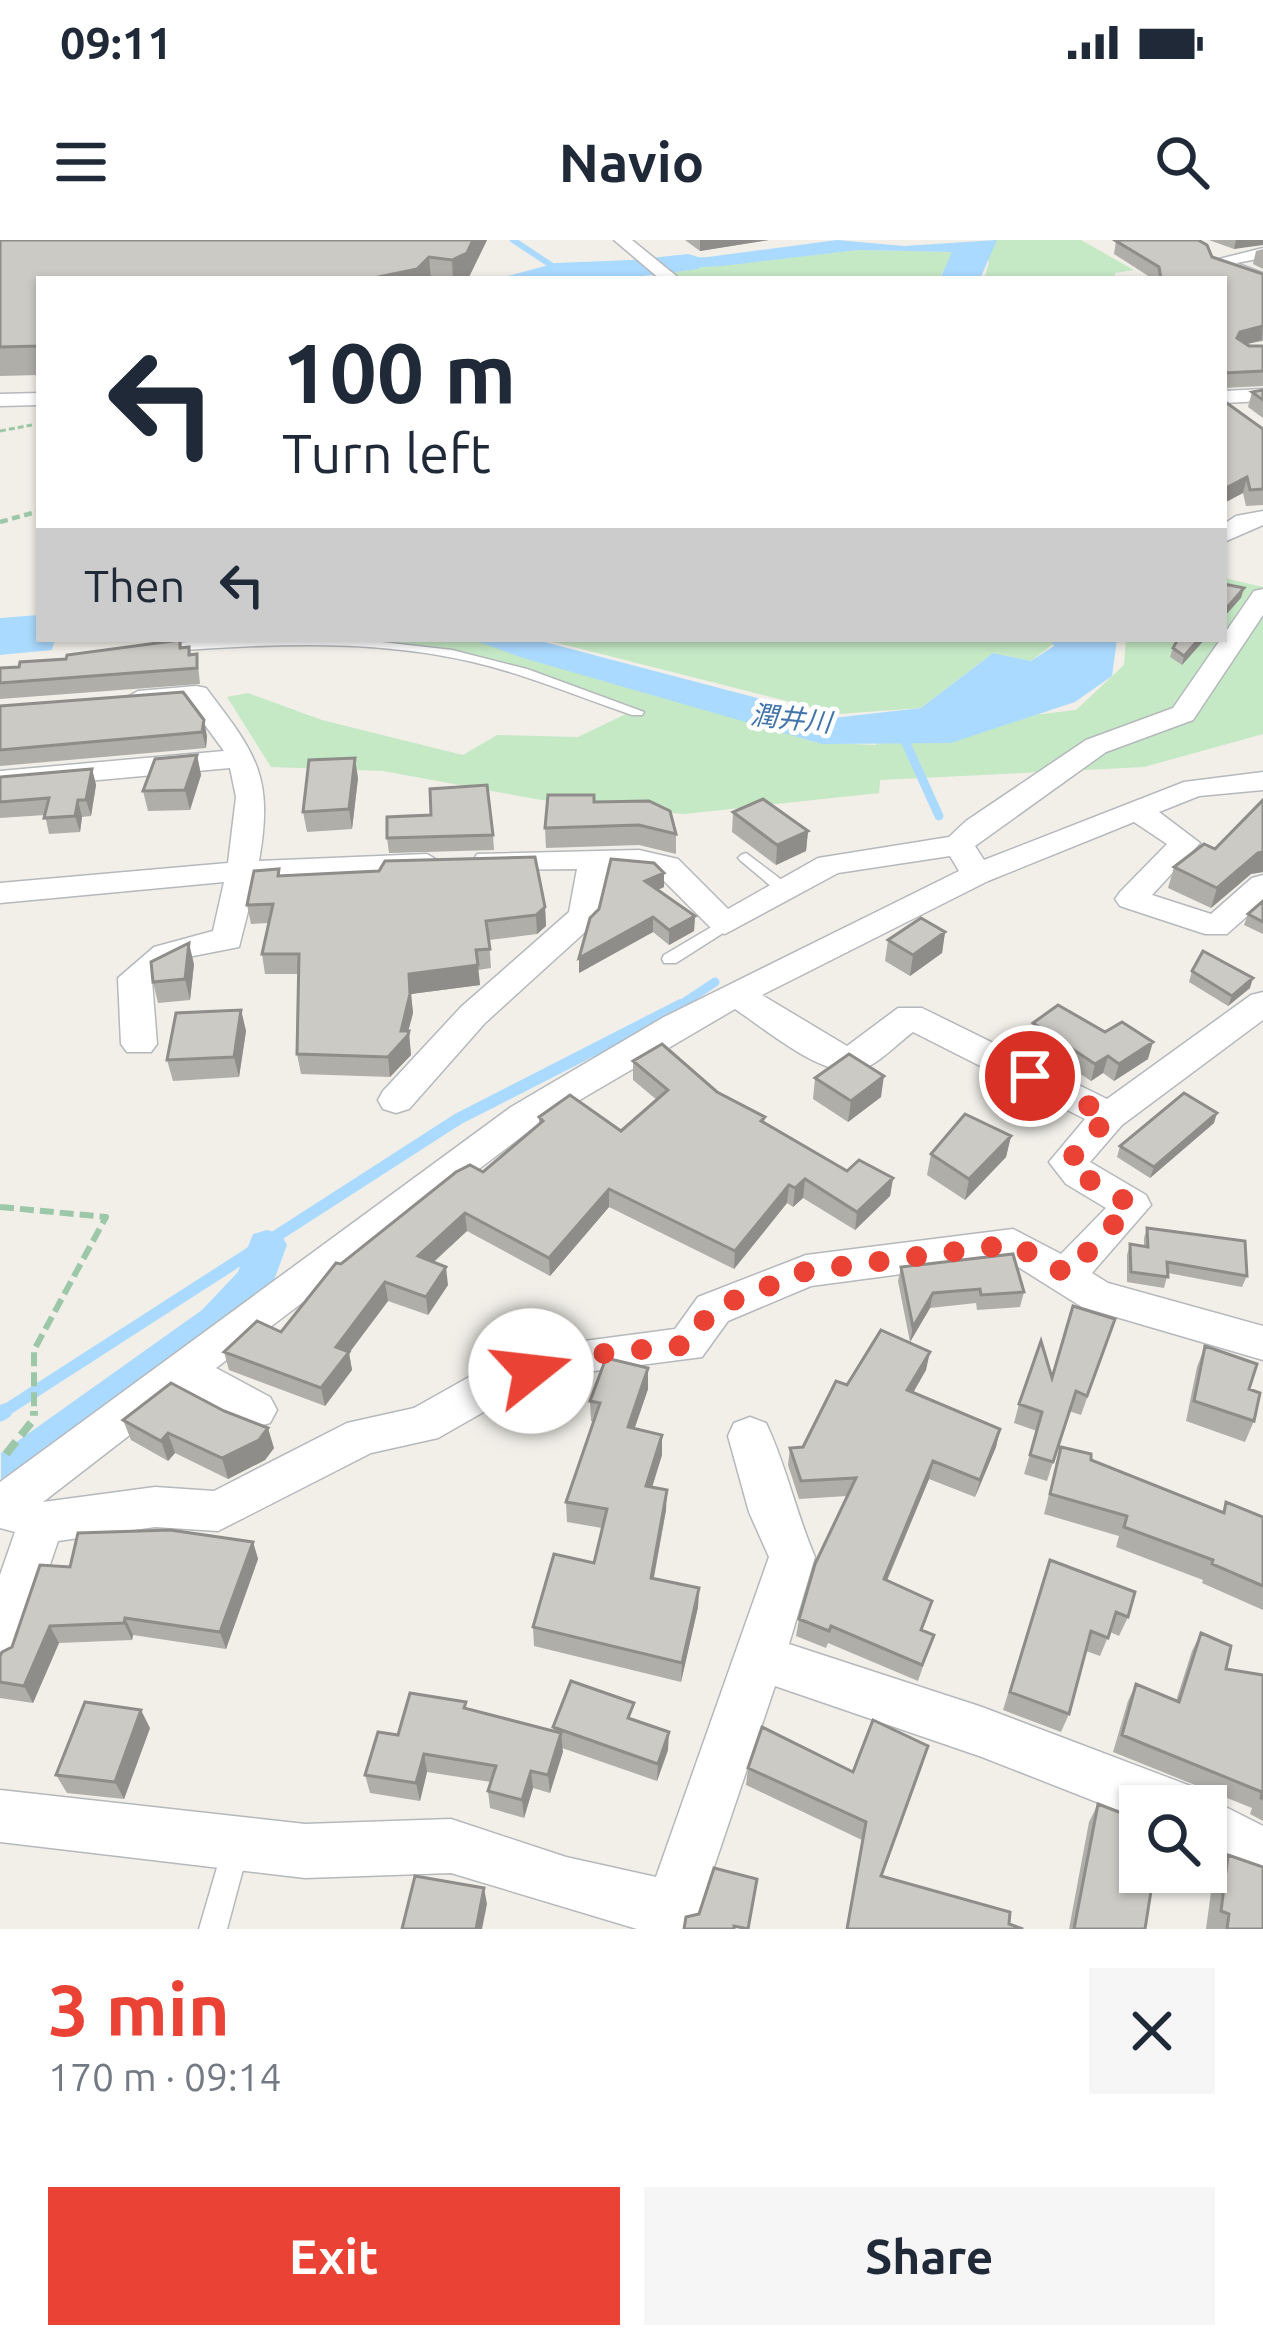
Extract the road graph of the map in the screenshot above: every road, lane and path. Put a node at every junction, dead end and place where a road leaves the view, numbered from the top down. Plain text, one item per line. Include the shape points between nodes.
1 (622, 240) edge
2 (1208, 249) edge
3 (1263, 253) edge
4 (1228, 258) junction
5 (668, 276) edge
6 (1263, 279) edge
7 (1263, 395) edge
8 (36, 399) edge
9 (0, 400) edge
10 (1228, 407) edge
11 (36, 424) edge
12 (0, 431) edge
13 (36, 512) edge
14 (1263, 518) edge
15 (0, 522) edge
16 (1227, 531) edge
17 (1263, 596) edge
18 (272, 642) edge
19 (314, 642) edge
20 (146, 649) edge
21 (109, 701) edge
22 (637, 712) dead end
23 (242, 758) junction
24 (6, 779) edge
25 (1263, 781) edge
26 (0, 809) edge
27 (1133, 809) junction
28 (746, 858) dead end
29 (968, 860) junction
30 (594, 861) junction
31 (238, 871) junction
32 (1263, 885) edge
33 (785, 890) junction
34 (0, 893) edge
35 (724, 924) junction
36 (670, 959) dead end
37 (739, 996) junction
38 (1263, 1003) edge
39 (139, 1044) dead end
40 (396, 1100) dead end
41 (1109, 1116) junction
42 (0, 1207) edge
43 (1067, 1274) junction
44 (1263, 1343) edge
45 (180, 1370) junction
46 (255, 1410) dead end
47 (750, 1436) dead end
48 (0, 1461) edge
49 (15, 1512) edge
50 (0, 1646) edge
51 (760, 1658) junction
52 (1120, 1785) edge
53 (0, 1816) edge
54 (1227, 1835) edge
55 (238, 1843) junction
56 (1263, 1855) edge
57 (670, 1918) edge
58 (213, 1929) edge

1 - 5 street
2 - 4 street
3 - 4 street
4 - 6 street via 1216,262
7 - 10 street
8 - 9 street
11 - 12 path
13 - 15 path
14 - 16 street
17 - 29 street via 1183,714 1096,746 977,827
18 - 20 lane
19 - 22 lane via 457,655
21 - 23 street via 196,694
23 - 24 street
23 - 31 street via 252,805
24 - 26 street
25 - 27 street via 1194,788
27 - 29 street
27 - 32 street via 1185,843 1132,899 1216,927
28 - 33 lane
29 - 33 street via 829,866
29 - 37 street
30 - 31 street
30 - 35 street via 667,866
30 - 40 street via 584,916 473,1015
31 - 34 street
31 - 39 street via 227,940 183,945 135,978
33 - 35 street
35 - 36 lane
37 - 41 street via 828,1054 853,1060 910,1016
37 - 45 street via 524,1116
38 - 41 street
41 - 43 street via 1068,1162 1132,1205
42 - 48 path via 106,1217 34,1350 34,1419
43 - 44 street via 1096,1296
43 - 49 street via 1013,1244 806,1271 712,1309 687,1345 569,1357 493,1385 423,1425 363,1436 218,1511
45 - 46 street
45 - 49 street
47 - 51 street via 792,1557
49 - 50 street
51 - 52 street
51 - 57 street
53 - 55 street
54 - 56 street
55 - 57 street via 305,1851 451,1846
55 - 58 lane

